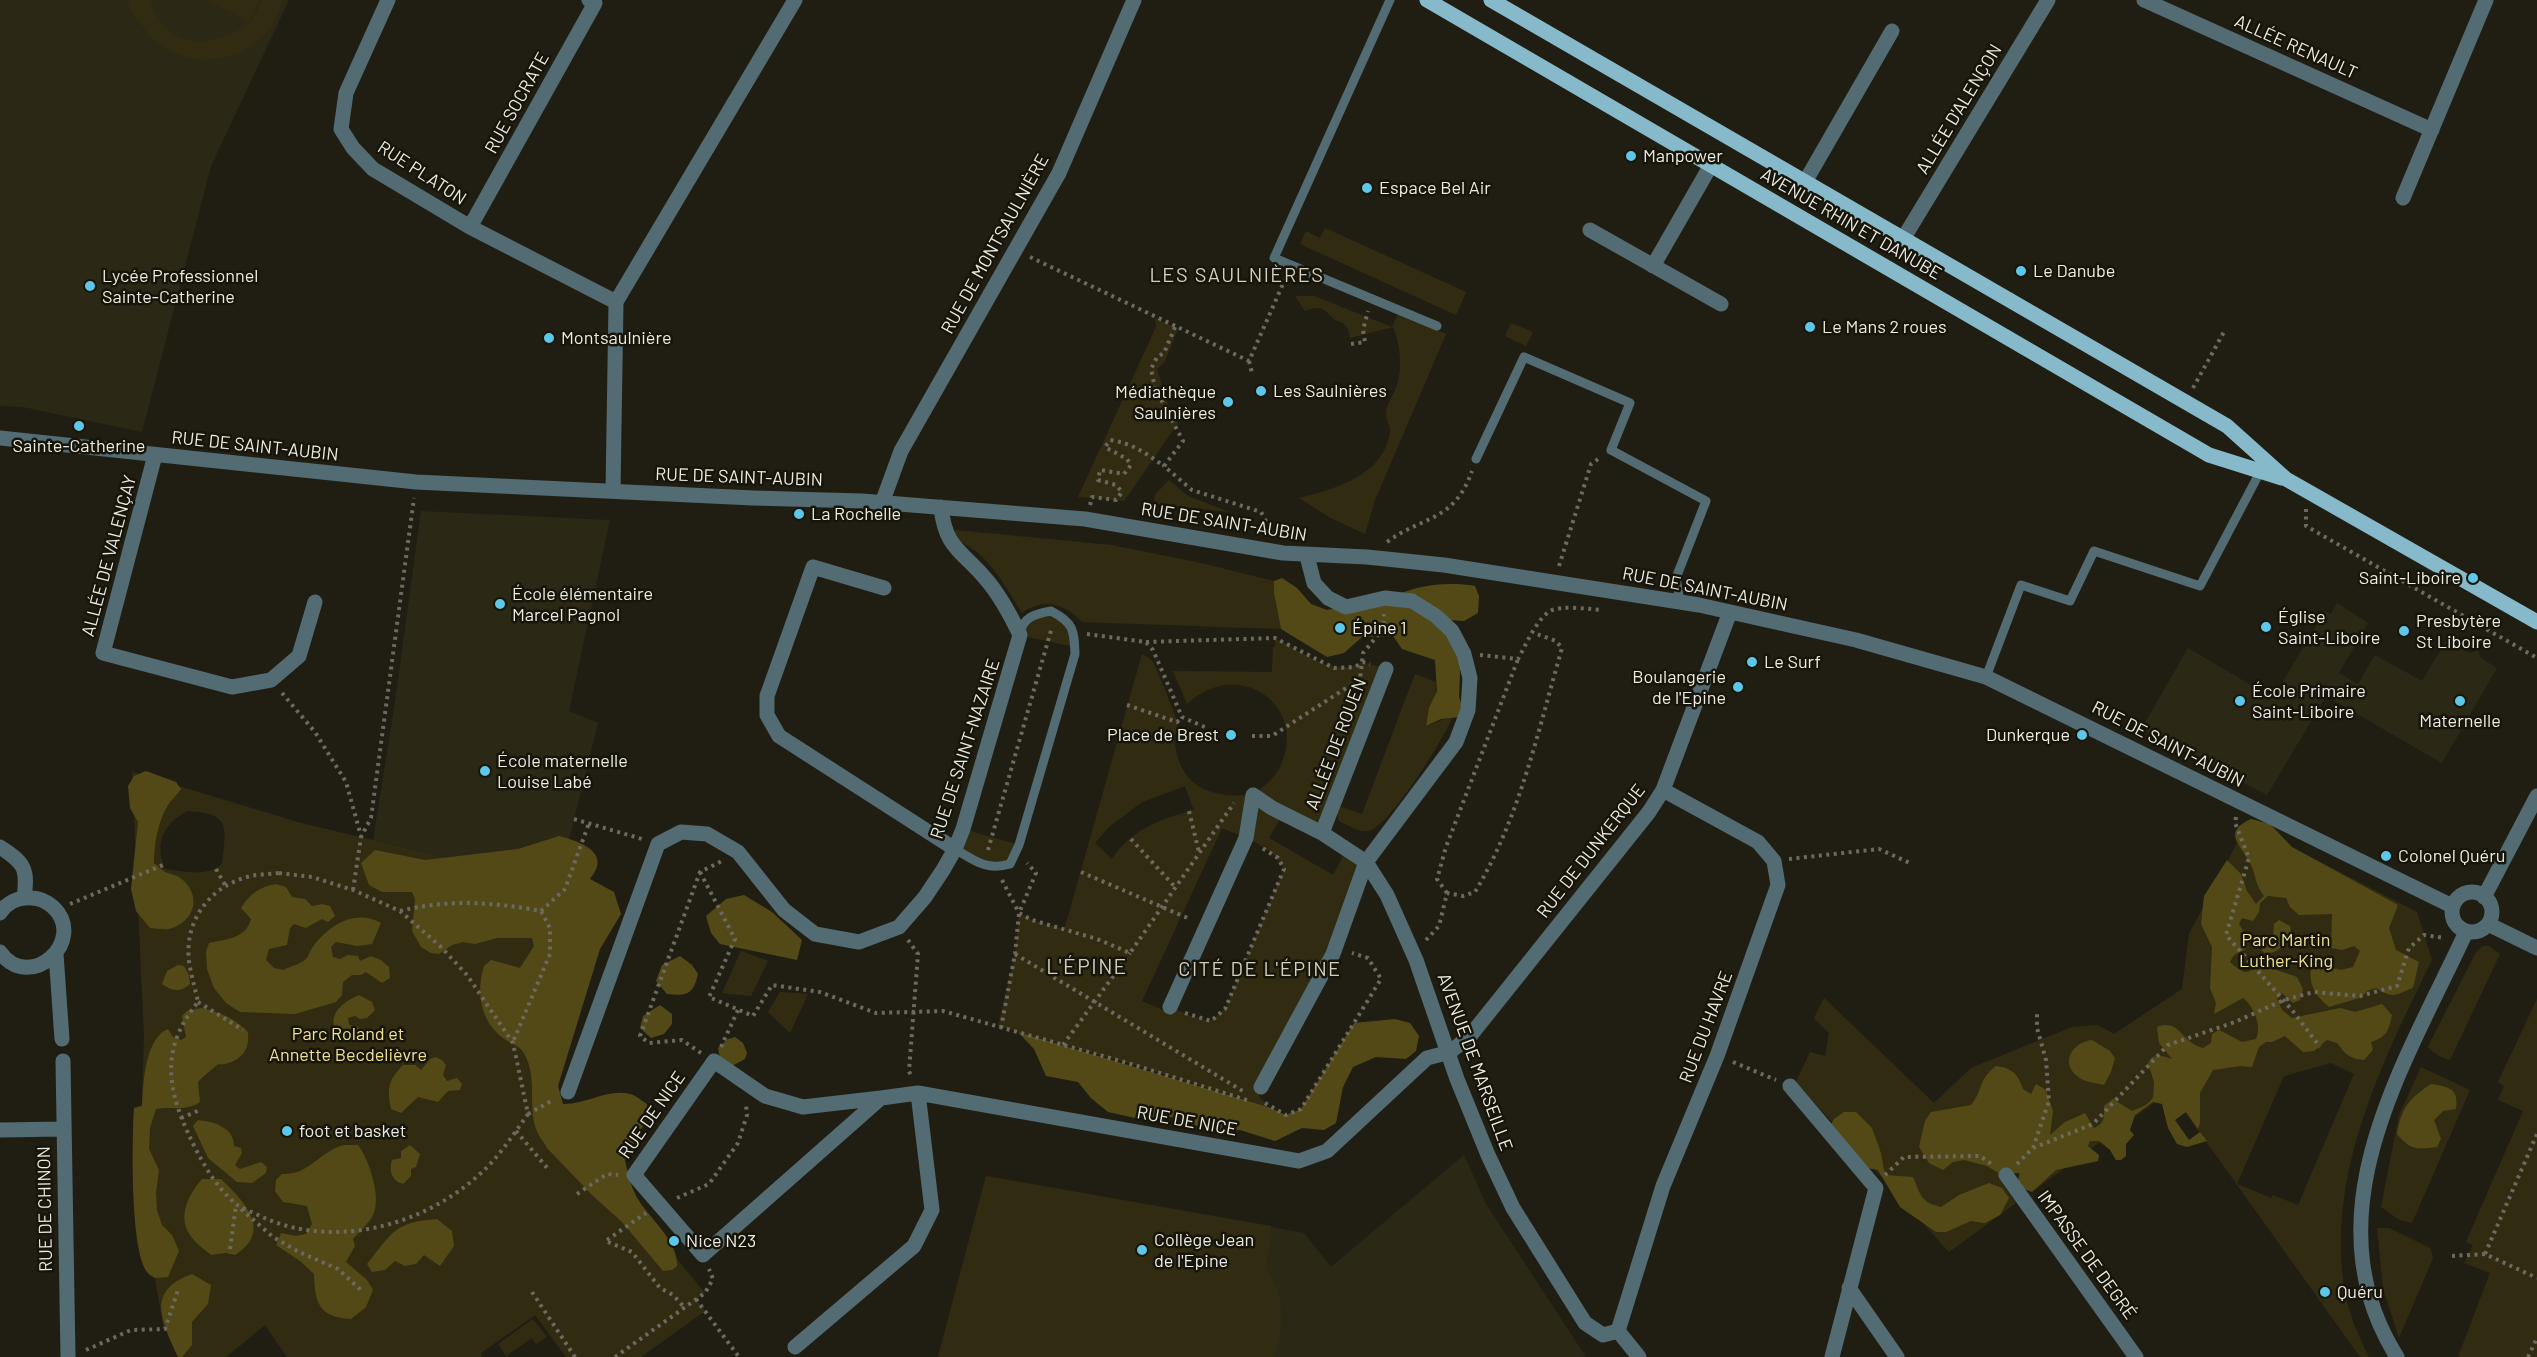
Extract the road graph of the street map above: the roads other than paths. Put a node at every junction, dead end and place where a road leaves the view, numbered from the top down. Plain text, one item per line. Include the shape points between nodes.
1 (388, 0) edge
2 (589, 0) edge
3 (795, 0) edge
4 (1134, 0) edge
5 (1390, 0) edge
6 (1427, 0) edge
7 (1491, 0) edge
8 (2048, 0) edge
9 (2145, 0) edge
10 (2486, 0) edge
11 (1892, 31) dead end
12 (2432, 130) junction
13 (1711, 165) junction
14 (1805, 182) junction
15 (2403, 198) dead end
16 (470, 227) junction
17 (1590, 230) dead end
18 (1903, 239) junction
19 (1653, 266) junction
20 (616, 302) junction
21 (1721, 304) dead end
22 (1437, 326) dead end
23 (0, 438) edge
24 (155, 455) junction
25 (1476, 459) road end
26 (2260, 472) junction
27 (2286, 479) junction
28 (613, 491) junction
29 (882, 503) junction
30 (941, 507) junction
31 (1307, 556) junction
32 (884, 588) dead end
33 (315, 602) dead end
34 (1680, 602) junction
35 (1730, 612) junction
36 (2537, 622) edge
37 (1020, 635) junction
38 (1386, 669) dead end
39 (1986, 677) junction
40 (1663, 790) junction
41 (2537, 796) edge
42 (1322, 833) junction
43 (0, 847) edge
44 (955, 849) junction
45 (1366, 862) junction
46 (2486, 893) junction
47 (24, 898) junction
48 (2452, 906) junction
49 (0, 913) edge
50 (2488, 924) junction
51 (2464, 936) junction
52 (2537, 948) edge
53 (0, 952) edge
54 (56, 954) junction
55 (1170, 1007) road end
56 (62, 1040) dead end
57 (1450, 1052) junction
58 (63, 1061) dead end
59 (1790, 1086) road end
60 (1262, 1087) road end
61 (568, 1092) road end
62 (918, 1093) junction
63 (881, 1098) junction
64 (0, 1130) edge
65 (63, 1130) junction
66 (2006, 1175) road end
67 (1849, 1288) junction
68 (1618, 1331) junction
69 (795, 1347) dead end
70 (72, 1355) edge
71 (1639, 1357) edge
72 (1832, 1357) edge
73 (1897, 1357) edge
74 (2136, 1357) edge
75 (2397, 1357) edge

1 - 16 street, RUE PLATON via 346,93 341,129 373,169
2 - 16 street, RUE SOCRATE via 595,3
3 - 20 street
4 - 29 street, RUE DE MONTSAULNIÈRE via 1059,172 901,451
5 - 22 lane via 1274,258
6 - 13 main road, AVENUE RHIN ET DANUBE
7 - 14 main road, AVENUE RHIN ET DANUBE
8 - 18 street, ALLÉE D'ALENÇON
9 - 12 street, ALLÉE RENAULT
10 - 12 street
11 - 14 street
12 - 15 street
13 - 19 street
13 - 26 main road, AVENUE RHIN ET DANUBE via 2209,455
14 - 18 main road, AVENUE RHIN ET DANUBE
16 - 20 street, RUE PLATON
17 - 19 street
18 - 27 main road, AVENUE RHIN ET DANUBE via 2227,426
19 - 21 street
20 - 28 street
23 - 24 street, RUE DE SAINT-AUBIN
24 - 28 street, RUE DE SAINT-AUBIN via 416,482
24 - 33 street, ALLÉE DE VALENÇAY via 104,653 232,687 271,680 299,656
25 - 34 lane via 1524,357 1630,403 1611,450 1706,501 1676,578
26 - 27 main road, AVENUE RHIN ET DANUBE
26 - 39 lane via 2200,586 2094,551 2070,601 2020,585
27 - 36 main road
28 - 29 street, RUE DE SAINT-AUBIN
29 - 30 street, RUE DE SAINT-AUBIN
30 - 31 street, RUE DE SAINT-AUBIN via 1085,519
30 - 37 street via 947,534 957,552 985,578 1009,611
31 - 34 street, RUE DE SAINT-AUBIN via 1367,556 1444,565
31 - 45 street via 1314,583 1328,598 1346,607 1385,598 1412,601 1436,616 1452,631 1470,678 1468,710 1456,742
32 - 44 street via 813,567 767,696 767,715 779,736
34 - 35 street, RUE DE SAINT-AUBIN
35 - 39 street, RUE DE SAINT-AUBIN via 1856,640
35 - 40 street, RUE DE DUNKERQUE
37 - 44 street, RUE DE SAINT-NAZAIRE
37 - 44 lane via 1027,618 1051,611 1065,618 1074,632 1075,654 1017,851 1010,864 996,868
38 - 42 street, ALLÉE DE ROUEN
39 - 48 street, RUE DE SAINT-AUBIN
40 - 57 street, RUE DE DUNKERQUE via 1470,1036
40 - 68 street, RUE DU HAVRE via 1758,842 1774,861 1778,885 1717,1056 1663,1186
41 - 46 street
42 - 45 street, AVENUE DE MARSEILLE
42 - 55 street, AVENUE DE MARSEILLE via 1253,795 1246,838
43 - 47 street via 21,863 27,877
44 - 61 street, RUE DE SAINT-NAZAIRE via 925,897 899,927 859,942 815,934 784,910 738,852 707,834 681,832 658,844
45 - 57 street, AVENUE DE MARSEILLE via 1387,895 1410,946
45 - 60 street via 1333,954
46 - 48 street via 2466,893
46 - 50 street via 2492,913
47 - 49 street via 12,901
47 - 54 street via 46,902 61,920 62,943
48 - 51 street via 2452,919
50 - 51 street
50 - 52 street
51 - 75 street via 2393,1087 2374,1138 2363,1193 2359,1231 2362,1264 2371,1304
53 - 54 street via 11,963 23,967 36,967
54 - 56 street
57 - 62 street, RUE DE NICE via 1427,1058 1327,1151 1299,1161
57 - 68 street, AVENUE DE MARSEILLE via 1488,1155 1513,1208 1547,1265 1585,1323 1603,1335
58 - 65 street, RUE DE CHINON
59 - 67 street via 1876,1188
62 - 63 street, RUE DE NICE
62 - 69 street via 932,1210 914,1246
63 - 63 street, RUE DE NICE via 803,1107 765,1096 714,1061 634,1175 703,1255
64 - 65 street
65 - 70 street, RUE DE CHINON
66 - 74 street, IMPASSE DE DEGRÉ
67 - 72 street
67 - 73 street
68 - 71 street

